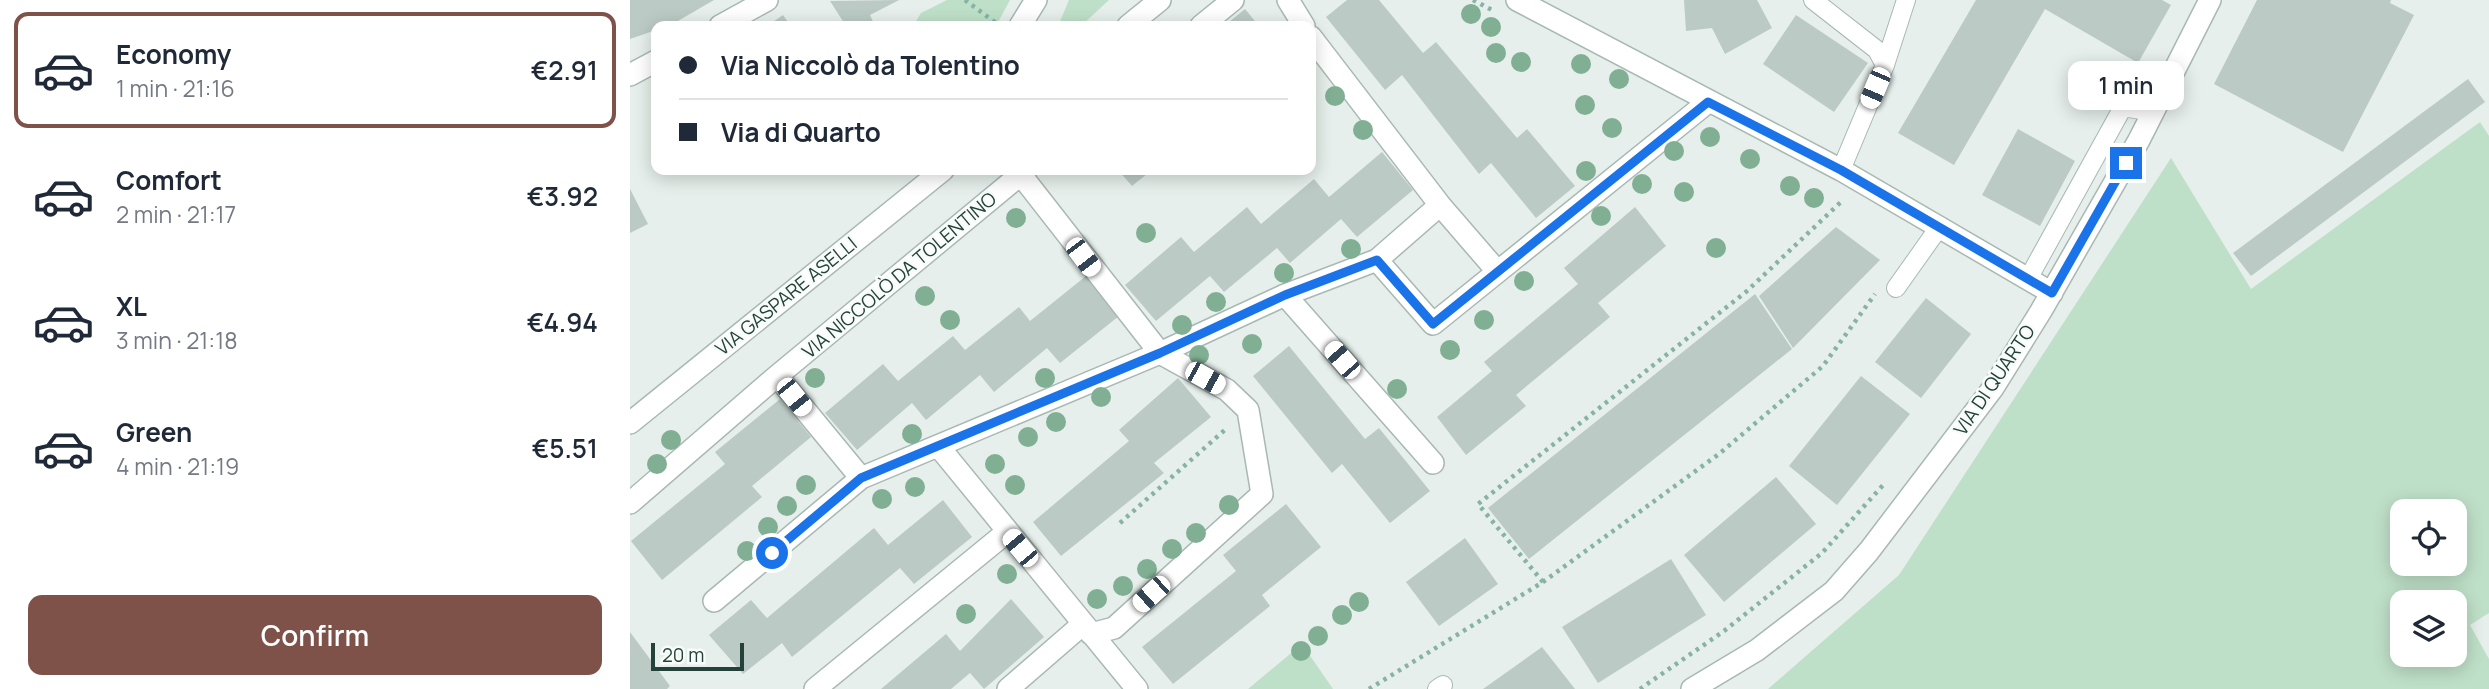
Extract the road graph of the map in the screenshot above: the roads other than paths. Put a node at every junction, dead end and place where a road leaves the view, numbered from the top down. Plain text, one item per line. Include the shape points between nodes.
1 (766, 0) edge
2 (1036, 0) edge
3 (1160, 0) edge
4 (1233, 0) edge
5 (1288, 0) edge
6 (1517, 0) edge
7 (1813, 0) edge
8 (1906, 0) edge
9 (2210, 0) edge
10 (729, 21) edge
11 (1013, 21) edge
12 (1134, 21) edge
13 (1207, 21) edge
14 (1301, 21) edge
15 (1316, 44) edge
16 (651, 64) edge
17 (1885, 65) junction
18 (630, 75) edge
19 (1708, 102) junction
20 (2153, 111) junction
21 (1841, 170) junction
22 (1020, 175) edge
23 (1026, 175) edge
24 (928, 177) edge
25 (1440, 205) junction
26 (1940, 226) junction
27 (1377, 260) junction
28 (1497, 271) junction
29 (2028, 279) junction
30 (1888, 288) road end
31 (2052, 293) junction
32 (1285, 295) junction
33 (1160, 353) junction
34 (777, 376) junction
35 (630, 423) edge
36 (939, 447) junction
37 (1433, 463) dead end
38 (861, 478) junction
39 (630, 503) edge
40 (1007, 532) junction
41 (714, 601) dead end
42 (1087, 629) junction
43 (815, 689) edge
44 (1008, 689) edge
45 (1137, 689) edge
46 (1692, 689) edge

1 - 10 street
2 - 11 street
3 - 12 street
4 - 13 street
5 - 14 street
6 - 19 street
7 - 17 lane via 1877,50
8 - 17 lane
9 - 20 street, VIA DI QUARTO
15 - 25 street
16 - 18 street
17 - 21 lane
19 - 21 street
19 - 28 street
20 - 29 lane via 2123,107
20 - 31 street, VIA DI QUARTO
21 - 26 street
22 - 34 street, VIA NICCOLÒ DA TOLENTINO
23 - 33 street, VIA NICCOLÒ DA TOLENTINO
24 - 35 street, VIA GASPARE ASELLI
25 - 27 street
25 - 28 street
26 - 29 street
26 - 30 lane
27 - 28 street via 1433,324
27 - 32 street
29 - 31 street
31 - 46 street, VIA DI QUARTO via 1993,388 1834,591 1757,650
32 - 33 street
32 - 37 street
33 - 36 street
33 - 42 street, VIA NICCOLÒ DA TOLENTINO via 1227,390 1248,410 1262,494 1114,628
34 - 38 street
34 - 39 street, VIA NICCOLÒ DA TOLENTINO
36 - 38 street
36 - 40 street
38 - 41 street
40 - 42 street
40 - 43 street
42 - 44 street
42 - 45 street

